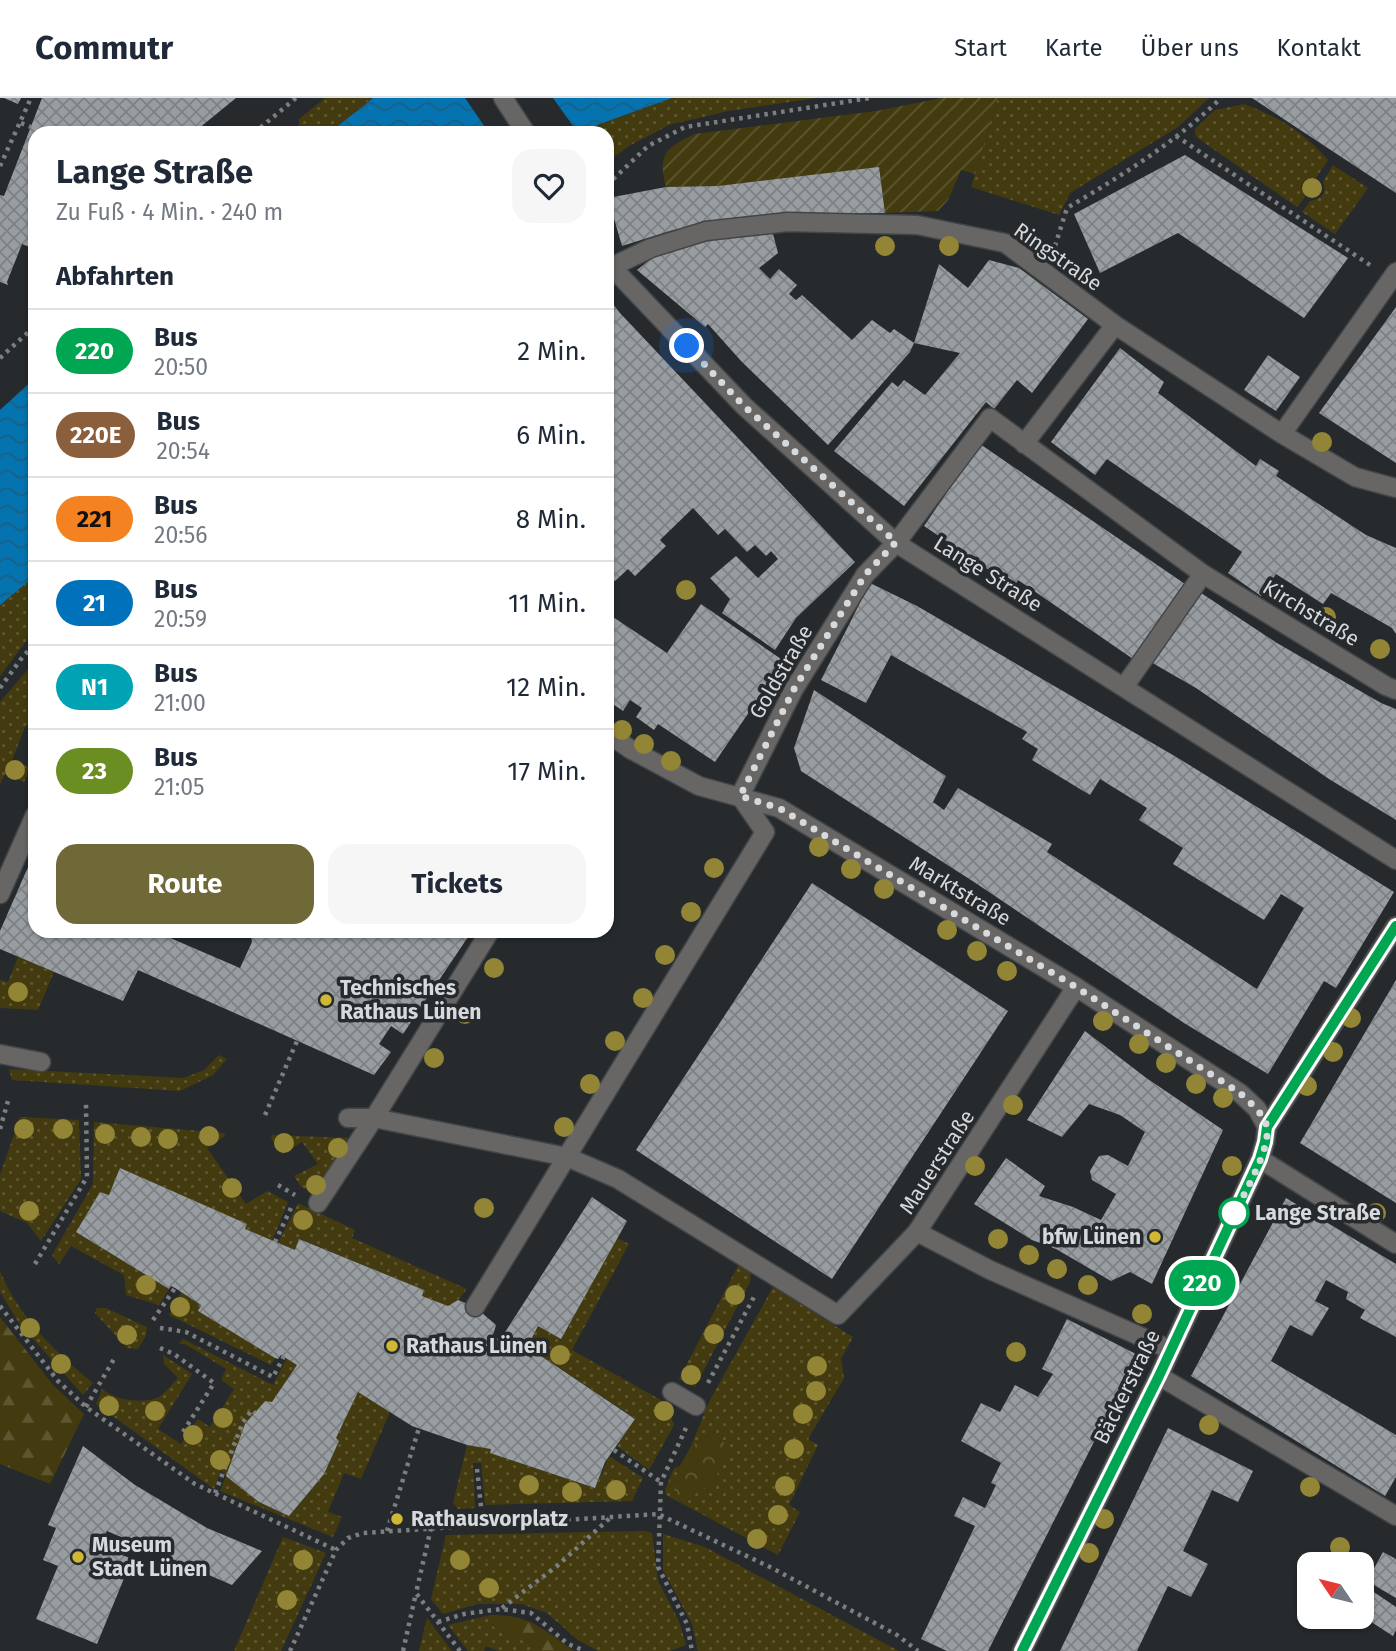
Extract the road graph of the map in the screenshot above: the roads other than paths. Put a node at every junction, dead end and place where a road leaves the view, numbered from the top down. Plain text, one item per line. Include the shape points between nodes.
1 (503, 98) edge
2 (521, 126) edge
3 (614, 263) edge
4 (614, 270) edge
5 (1394, 276) edge
6 (1115, 325) junction
7 (1282, 435) junction
8 (1024, 444) junction
9 (1396, 488) edge
10 (896, 542) junction
11 (1203, 574) junction
12 (1124, 687) junction
13 (1396, 690) edge
14 (614, 742) edge
15 (740, 796) junction
16 (28, 831) edge
17 (1396, 860) edge
18 (0, 894) edge
19 (1396, 926) edge
20 (484, 938) edge
21 (1076, 987) junction
22 (0, 1054) edge
23 (41, 1062) dead end
24 (348, 1118) dead end
25 (374, 1118) junction
26 (1267, 1127) junction
27 (566, 1157) junction
28 (1260, 1159) junction
29 (318, 1203) dead end
30 (917, 1232) junction
31 (1396, 1244) edge
32 (475, 1307) dead end
33 (1171, 1350) junction
34 (1159, 1376) junction
35 (672, 1392) dead end
36 (696, 1406) dead end
37 (1396, 1516) edge
38 (1022, 1651) edge

1 - 2 street
3 - 6 street, Ringstraße via 706,231 788,222 917,225 1005,243
4 - 10 street, Lange Straße via 744,406
5 - 7 street
6 - 7 street, Ringstraße
6 - 8 street
7 - 9 street, Ringstraße via 1355,477
8 - 10 street, Kirchstraße via 990,418
8 - 11 street, Kirchstraße
10 - 12 street, Lange Straße
10 - 15 street, Goldstraße via 865,575 794,689
11 - 12 street
11 - 13 street, Kirchstraße
12 - 17 street, Lange Straße
14 - 15 street, Marktstraße via 699,786
15 - 21 street, Marktstraße via 779,808
15 - 27 street via 765,832
16 - 18 street
19 - 26 street, Bäckerstraße
20 - 25 street via 450,977
21 - 26 street, Marktstraße via 1240,1093
21 - 30 street, Mauerstraße
22 - 23 street
24 - 25 street
25 - 27 street
25 - 29 street
26 - 28 street, Bäckerstraße
27 - 30 street via 618,1180 838,1315
27 - 32 street
28 - 31 street
28 - 33 street, Bäckerstraße
30 - 33 street, Mauerstraße via 990,1270
33 - 34 street, Bäckerstraße
34 - 37 street
34 - 38 street, Bäckerstraße
35 - 36 street

